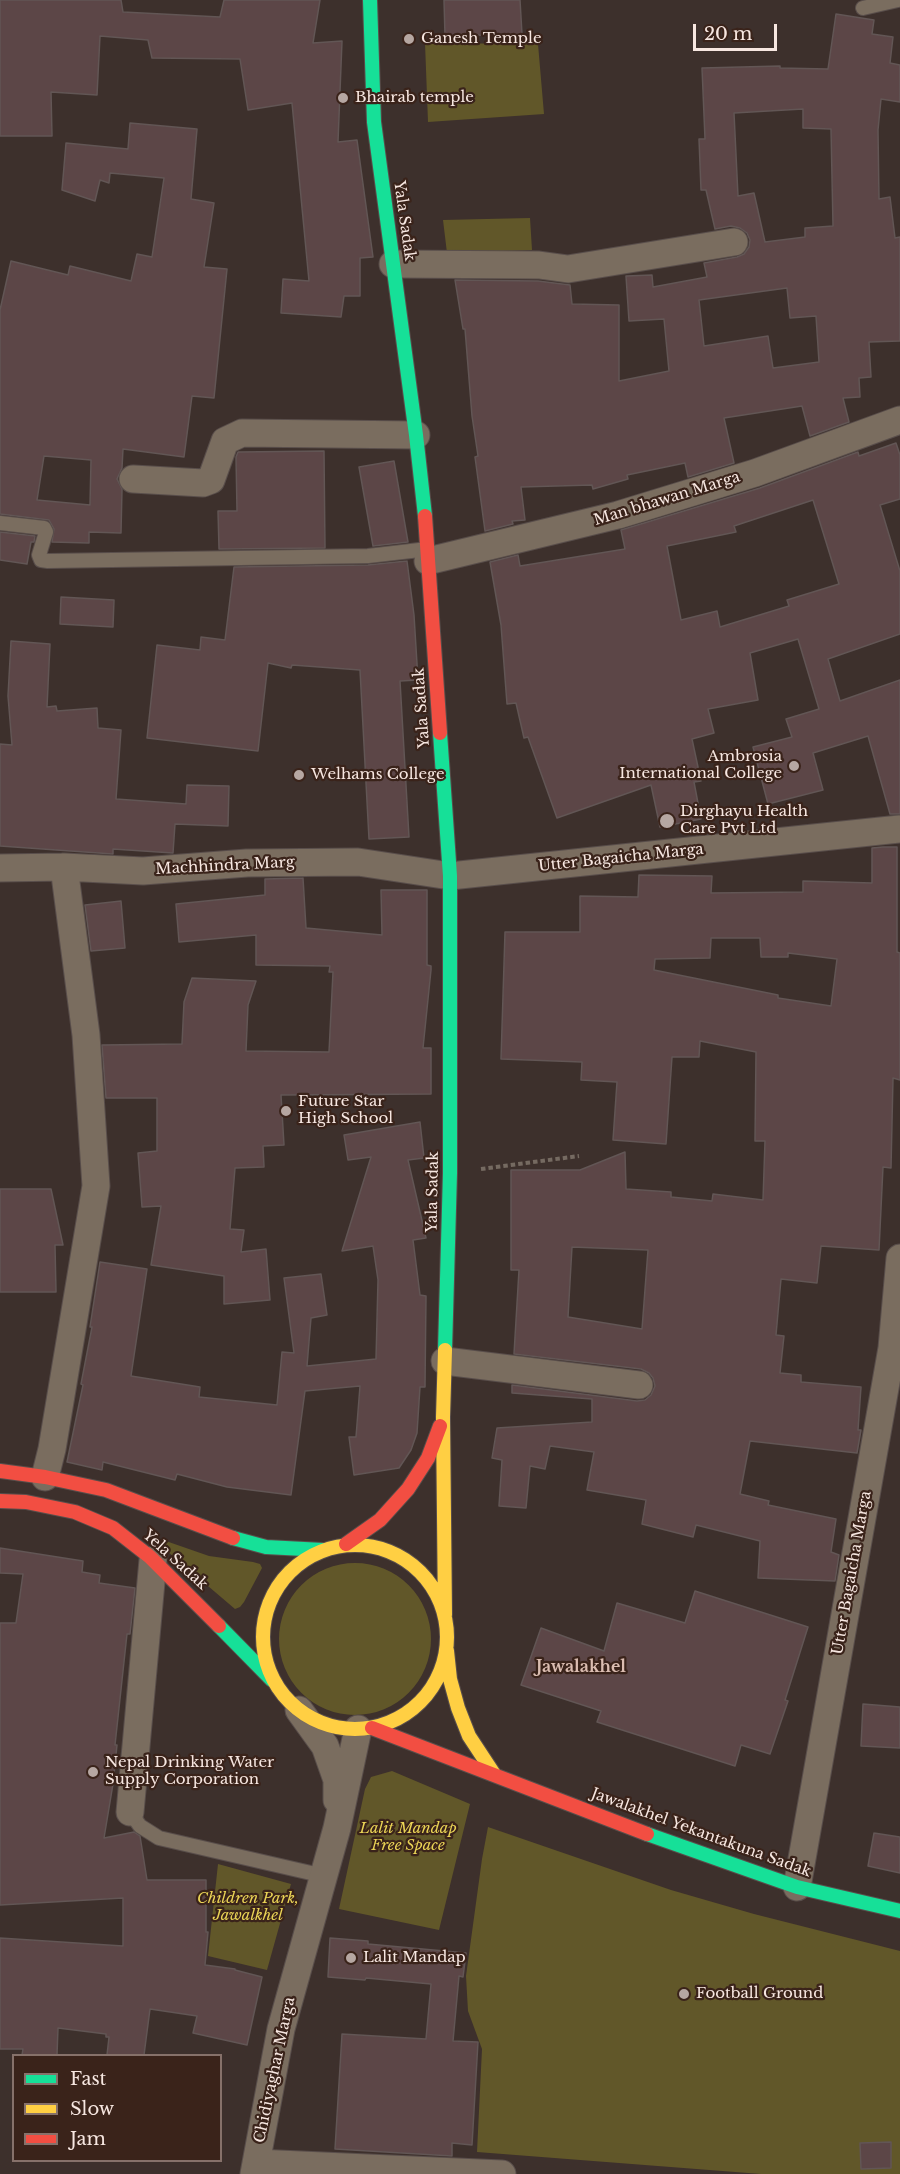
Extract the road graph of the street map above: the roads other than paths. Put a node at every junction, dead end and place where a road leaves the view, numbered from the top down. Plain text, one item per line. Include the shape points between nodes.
1 (370, 0) edge
2 (898, 0) edge
3 (863, 8) dead end
4 (734, 242) dead end
5 (393, 264) junction
6 (900, 420) edge
7 (416, 435) junction
8 (134, 479) dead end
9 (0, 523) edge
10 (428, 555) junction
11 (900, 829) edge
12 (64, 867) junction
13 (0, 868) edge
14 (450, 876) junction
15 (900, 1258) edge
16 (445, 1361) junction
17 (639, 1384) dead end
18 (443, 1417) junction
19 (0, 1471) edge
20 (45, 1477) junction
21 (0, 1501) edge
22 (346, 1544) junction
23 (323, 1550) junction
24 (153, 1560) junction
25 (445, 1615) junction
26 (447, 1650) junction
27 (276, 1684) junction
28 (299, 1710) junction
29 (365, 1729) junction
30 (494, 1774) junction
31 (130, 1812) joint
32 (338, 1828) junction
33 (324, 1876) junction
34 (797, 1887) junction
35 (900, 1911) edge
36 (255, 2169) edge
37 (502, 2174) edge

1 - 5 main road, Yala Sadak via 374,122
2 - 3 lane
4 - 5 street via 568,269 539,265
5 - 7 main road, Yala Sadak
6 - 10 street, Man bhawan Marga via 755,473 618,515
7 - 8 street via 242,433 225,441 211,480 203,483
7 - 10 main road, Yala Sadak
9 - 10 lane via 44,528 39,555 41,560 48,561
10 - 14 main road, Yala Sadak
11 - 14 street, Utter Bagaicha Marga
12 - 13 street, Machhindra Marg
12 - 14 street, Machhindra Marg via 143,871 247,863 358,862
12 - 20 street via 87,1035 96,1186
14 - 16 main road, Yala Sadak via 450,1173
15 - 34 street, Utter Bagaicha Marga via 892,1348
16 - 17 street
16 - 18 main road, Yala Sadak
18 - 22 main road via 428,1458 408,1489 380,1520
18 - 25 main road, Yala Sadak
19 - 20 main road
20 - 23 main road via 106,1490 221,1535 266,1547
21 - 24 main road, Yela Sadak via 75,1512 113,1528
22 - 23 main road
22 - 25 main road via 379,1547 409,1561 432,1585
23 - 27 main road via 300,1562 281,1582 268,1606 263,1632 266,1659
24 - 27 main road, Yela Sadak
24 - 31 street
25 - 26 main road
26 - 29 main road via 439,1678 422,1701 399,1718
26 - 30 main road via 450,1679 462,1718
27 - 28 main road
28 - 29 main road via 337,1728
28 - 32 street, Chidiyaghar Marga via 326,1746 337,1780
29 - 30 main road, Jawalakhel Yekantakuna Sadak
29 - 32 street, Chidiyaghar Marga
30 - 34 main road, Jawalakhel Yekantakuna Sadak
31 - 33 lane via 140,1826 159,1838
32 - 33 street, Chidiyaghar Marga
33 - 36 street, Chidiyaghar Marga via 281,2029
34 - 35 main road, Jawalakhel Yekantakuna Sadak
36 - 37 street

